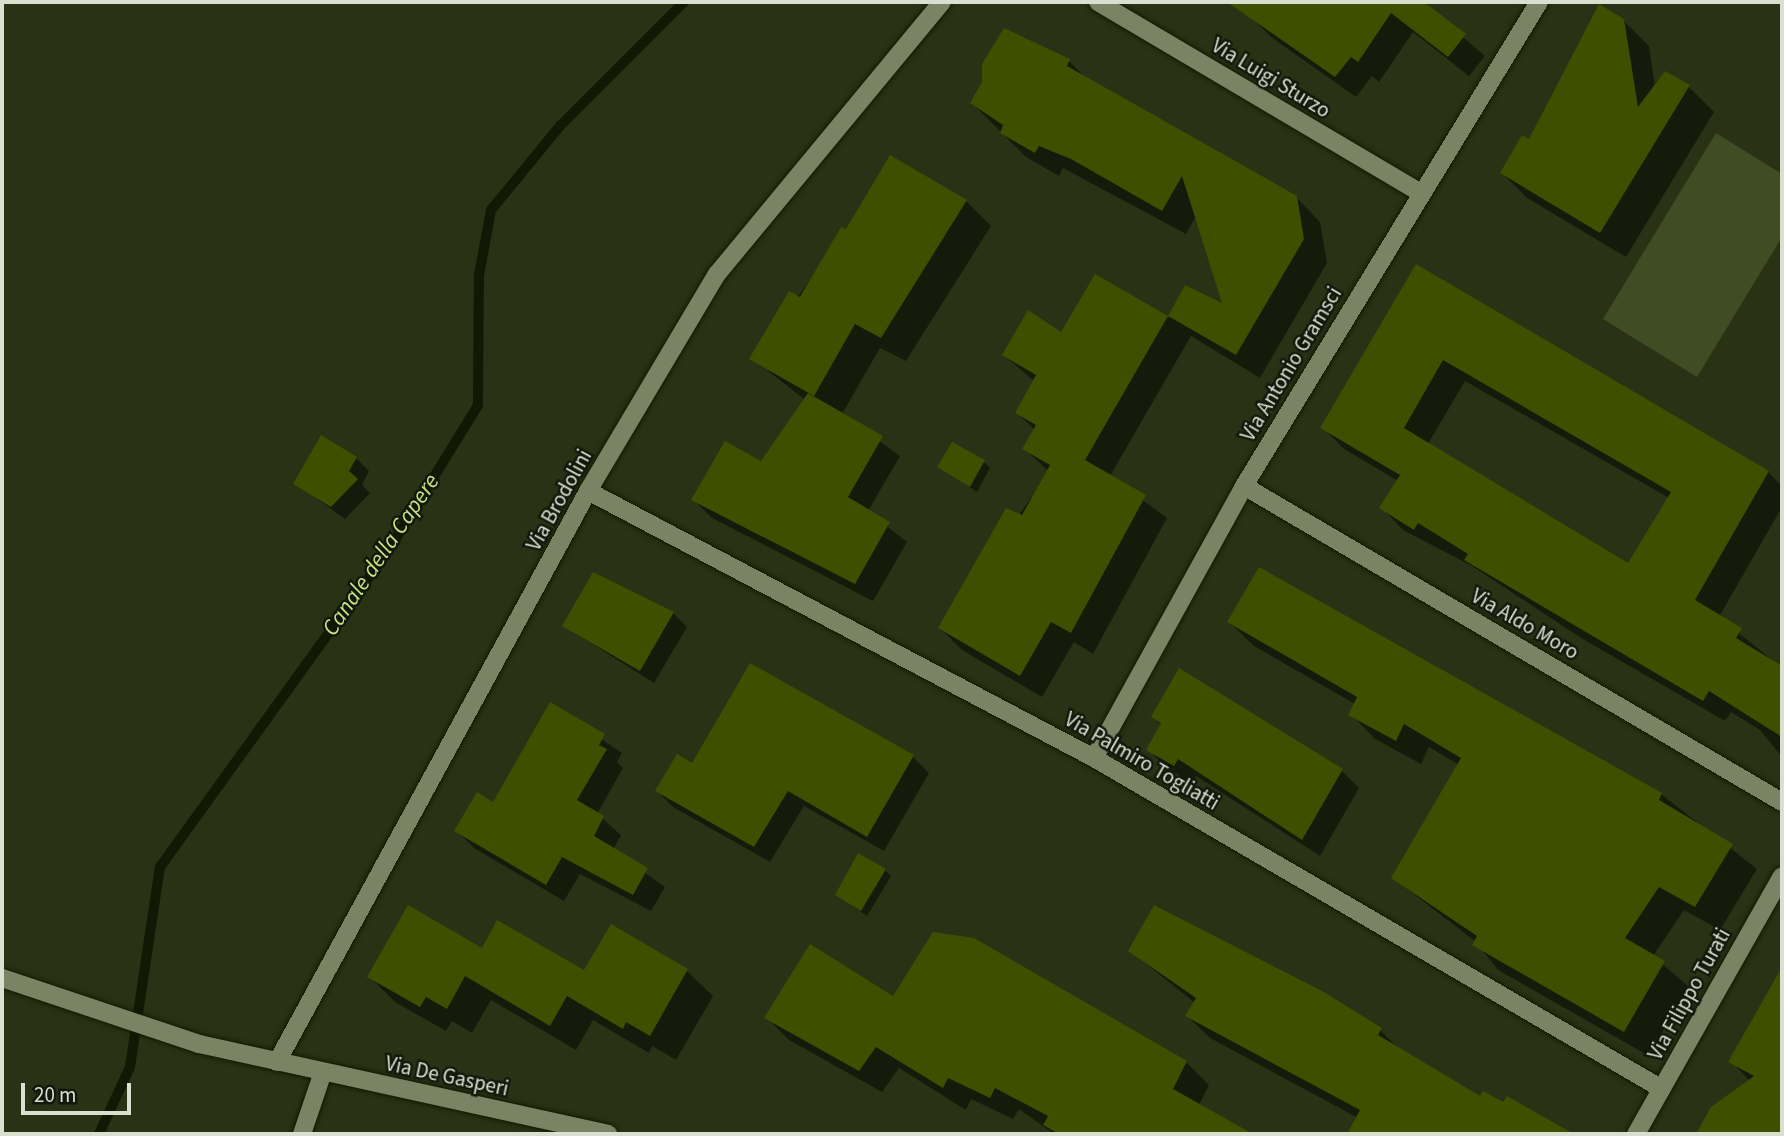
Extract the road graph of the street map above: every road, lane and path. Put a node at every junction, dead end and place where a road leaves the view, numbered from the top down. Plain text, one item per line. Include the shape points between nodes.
1 (942, 2) edge
2 (1098, 2) edge
3 (1539, 2) edge
4 (1421, 193) junction
5 (1244, 486) junction
6 (588, 491) junction
7 (1094, 758) junction
8 (1782, 802) edge
9 (1782, 876) edge
10 (2, 978) edge
11 (277, 1062) junction
12 (323, 1072) junction
13 (1662, 1089) junction
14 (302, 1134) edge
15 (608, 1134) edge
16 (1636, 1134) edge

1 - 6 street, Via Brodolini via 717,274
2 - 4 street, Via Luigi Sturzo
3 - 4 street, Via Antonio Gramsci
4 - 5 street, Via Antonio Gramsci
5 - 7 street, Via Antonio Gramsci
5 - 8 street, Via Aldo Moro
6 - 7 street, Via Palmiro Togliatti
6 - 11 street, Via Brodolini
7 - 13 street, Via Palmiro Togliatti
9 - 13 street, Via Filippo Turati
10 - 11 street, Via De Gasperi via 199,1044
11 - 12 street, Via De Gasperi
12 - 14 street
12 - 15 street, Via De Gasperi
13 - 16 street, Via Filippo Turati

